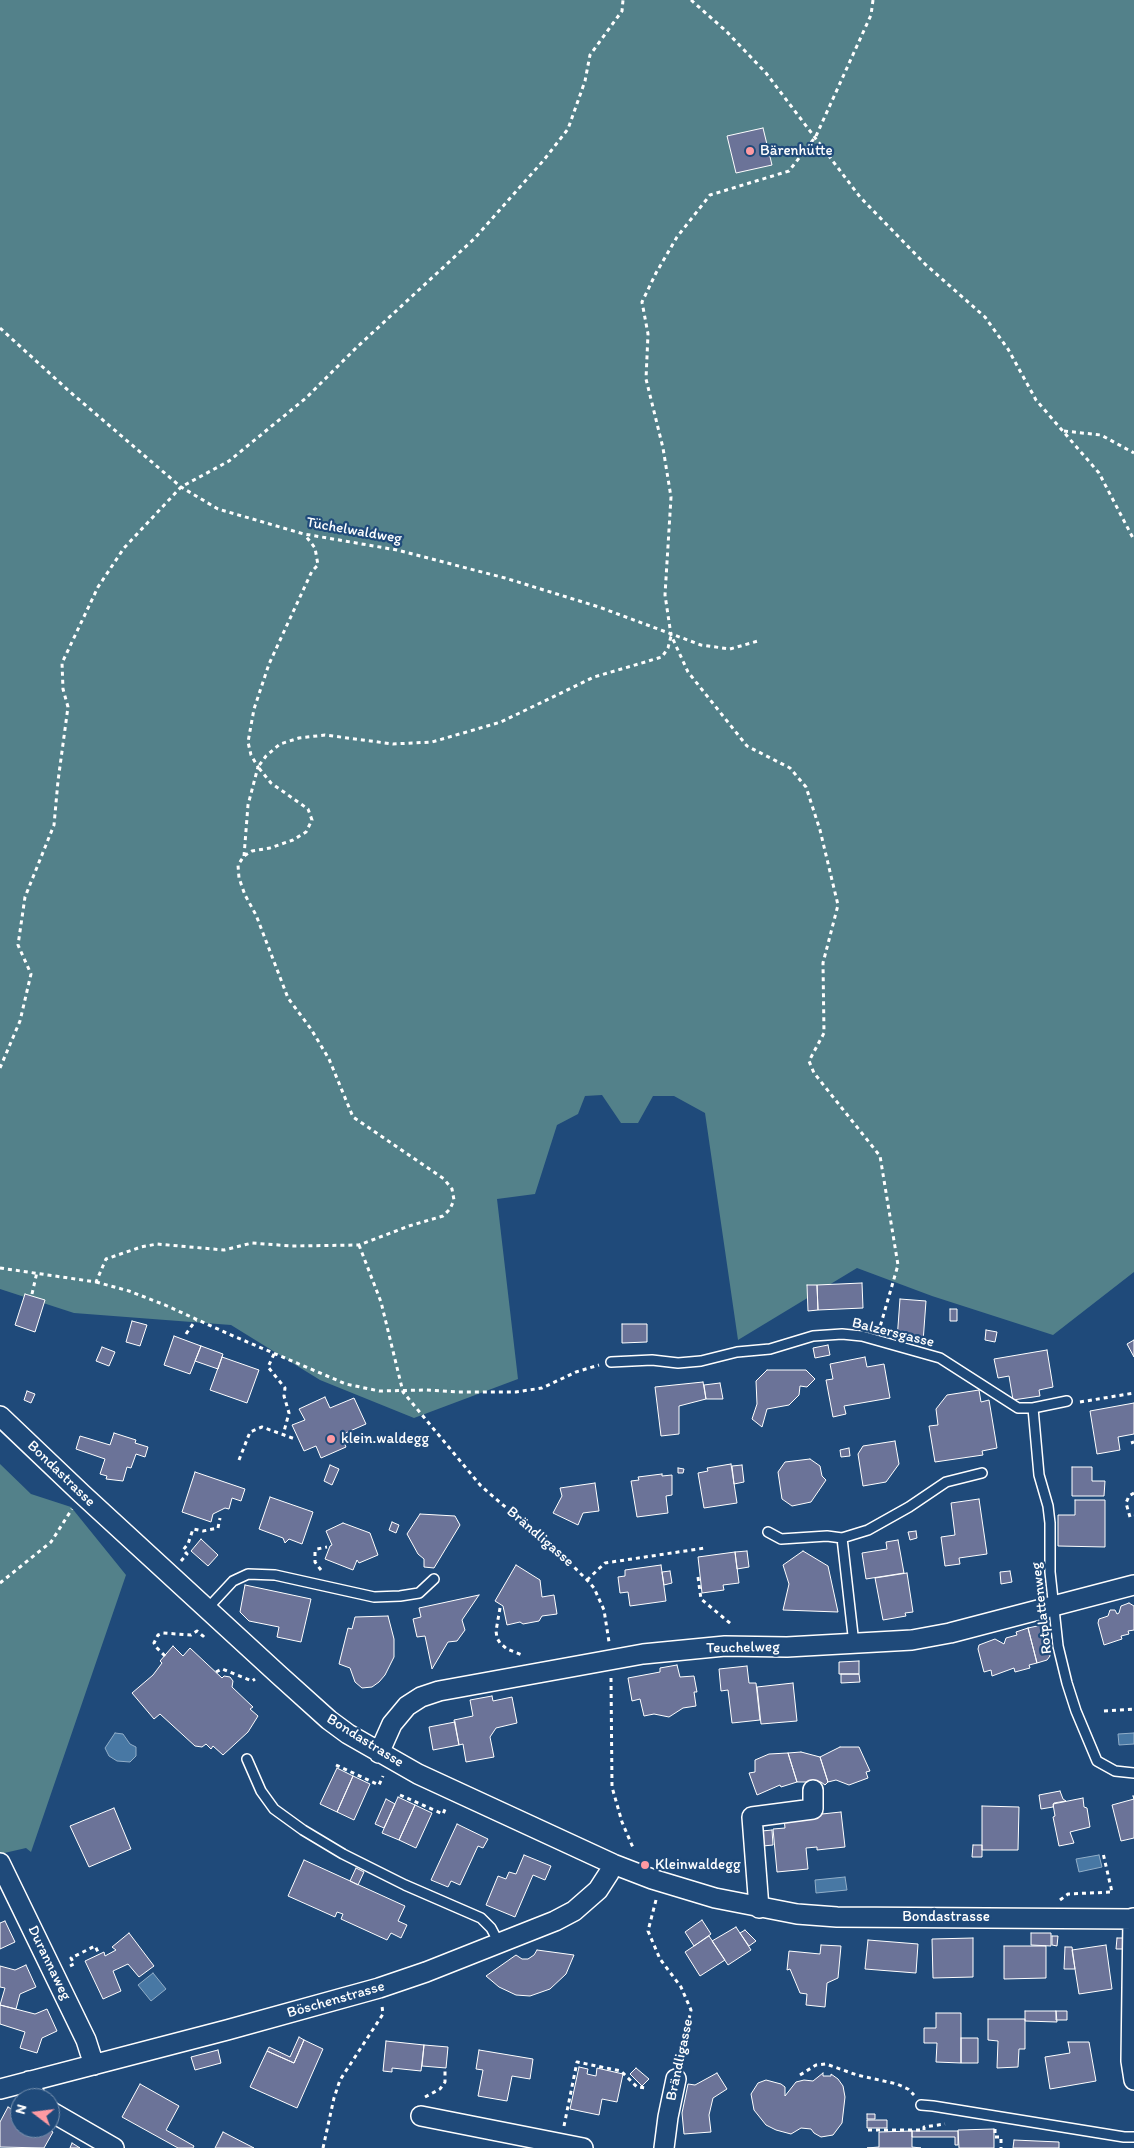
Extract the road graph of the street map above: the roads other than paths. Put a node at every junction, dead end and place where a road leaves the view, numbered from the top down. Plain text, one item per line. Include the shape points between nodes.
1 (611, 1362) road end
2 (1067, 1401) road end
3 (1033, 1408) junction
4 (0, 1416) edge
5 (982, 1473) dead end
6 (768, 1532) dead end
7 (842, 1538) junction
8 (434, 1579) dead end
9 (1134, 1585) edge
10 (1055, 1606) junction
11 (207, 1609) junction
12 (854, 1645) junction
13 (379, 1752) junction
14 (247, 1759) dead end
15 (1134, 1773) edge
16 (813, 1790) dead end
17 (0, 1863) edge
18 (613, 1864) junction
19 (758, 1908) junction
20 (1133, 1918) edge
21 (499, 1943) junction
22 (94, 2064) junction
23 (676, 2079) road end
24 (1134, 2080) edge
25 (37, 2088) edge
26 (921, 2106) road end
27 (421, 2116) dead end
28 (60, 2117) edge
29 (1134, 2137) edge
30 (114, 2148) edge
31 (583, 2148) edge
32 (664, 2148) edge

1 - 3 lane, Balzersgasse via 701,1361 737,1352 770,1349 813,1336 842,1334 940,1358 1018,1408
2 - 3 lane, Balzersgasse
3 - 10 lane, Rotplattenweg via 1039,1475 1050,1523 1050,1572
4 - 11 street, Bondastrasse
5 - 7 lane via 946,1482 868,1530
6 - 7 lane via 781,1538
7 - 12 lane
8 - 11 lane via 419,1593 374,1597 275,1575 248,1574 233,1581
9 - 10 street, Teuchelweg
10 - 12 street, Teuchelweg via 950,1633
10 - 15 lane, Rotplattenweg via 1058,1646 1067,1683 1094,1755 1108,1769
11 - 13 street, Bondastrasse via 329,1720
12 - 13 street, Teuchelweg via 725,1646 643,1654 439,1691 407,1706 392,1724
13 - 18 street, Bondastrasse via 418,1774
14 - 21 lane via 261,1791 274,1809 343,1854 481,1918
16 - 19 street via 813,1809 752,1817
17 - 22 street, Durannaweg via 86,2040
18 - 19 street, Bondastrasse via 660,1882
18 - 21 street, Böschenstrasse via 598,1890 574,1911 555,1922
19 - 20 street, Bondastrasse via 837,1917
20 - 24 street via 1131,2062
21 - 22 street, Böschenstrasse via 378,1988
22 - 25 street, Böschenstrasse
23 - 32 street, Brändligasse
26 - 29 lane
27 - 31 street
28 - 30 street

